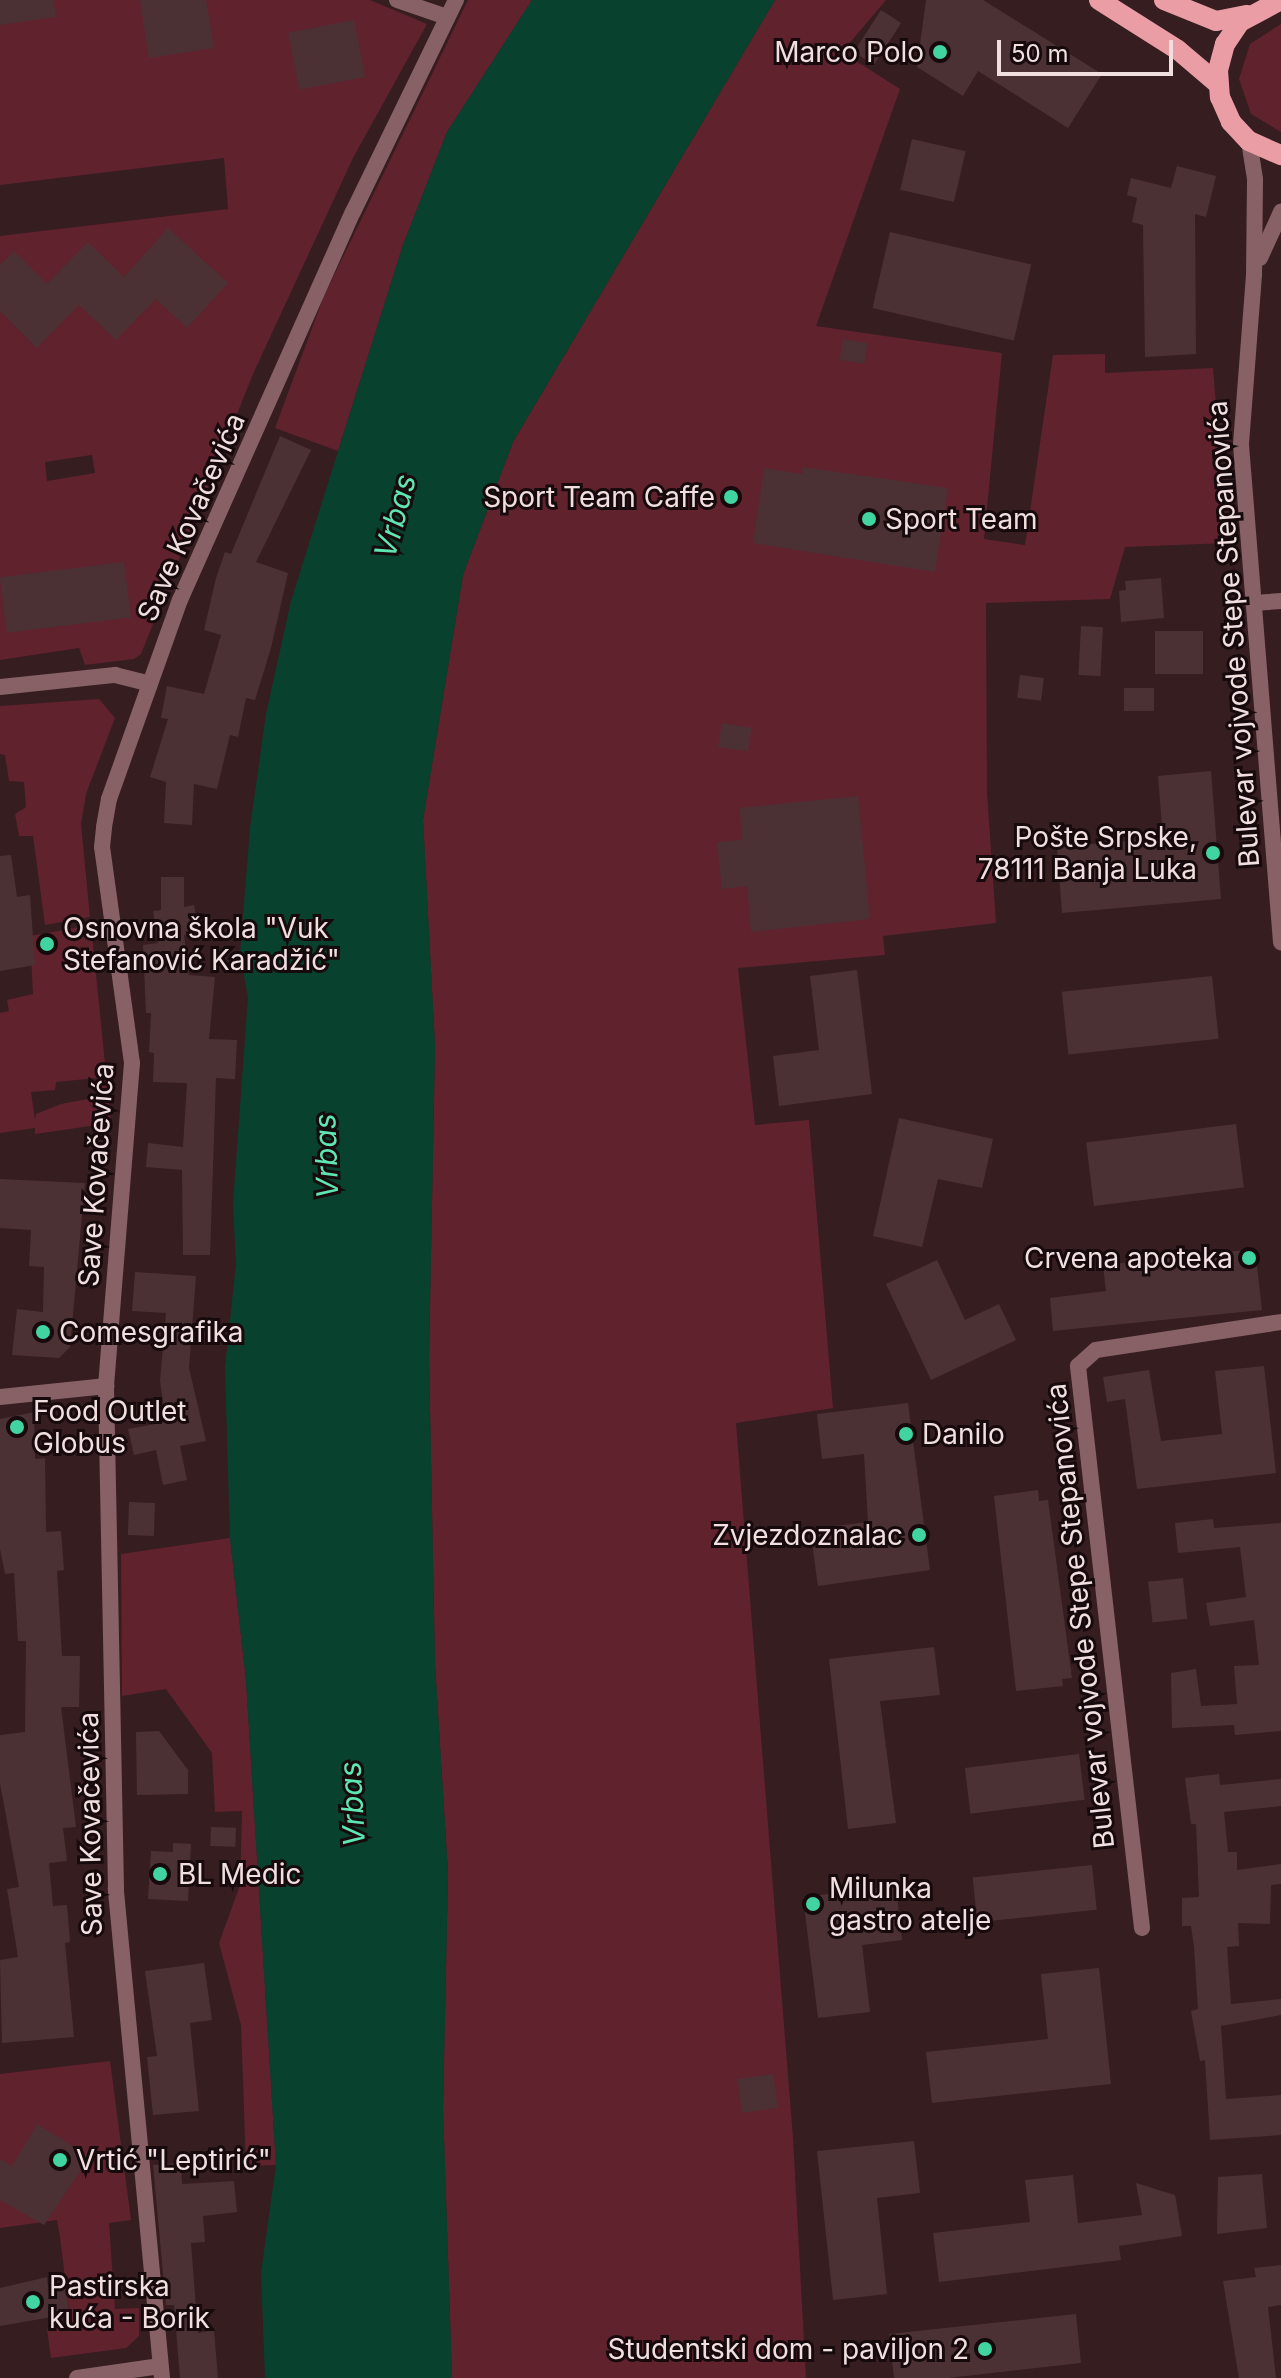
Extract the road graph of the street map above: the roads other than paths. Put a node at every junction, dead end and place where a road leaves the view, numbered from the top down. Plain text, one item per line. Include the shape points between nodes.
1 (397, 0) edge
2 (456, 0) edge
3 (1099, 0) edge
4 (1164, 0) edge
5 (1281, 0) edge
6 (1250, 13) junction
7 (447, 17) junction
8 (1218, 84) junction
9 (1249, 141) junction
10 (1281, 155) edge
11 (1281, 212) edge
12 (1254, 275) junction
13 (1281, 601) edge
14 (1253, 603) junction
15 (150, 684) junction
16 (0, 687) edge
17 (1281, 942) edge
18 (1281, 1322) edge
19 (106, 1386) junction
20 (0, 1397) edge
21 (1142, 1928) dead end
22 (161, 2372) edge
23 (77, 2378) edge

1 - 7 street
2 - 7 street, Save Kovačevića
3 - 8 main road via 1178,50
4 - 6 main road via 1216,21
5 - 6 main road
6 - 8 main road via 1225,44
7 - 15 street, Save Kovačevića via 330,262 180,600
8 - 9 main road via 1224,110
9 - 10 main road
9 - 12 street, Bulevar vojvode Stepe Stepanovića via 1255,180
11 - 12 street, Bulevar vojvode Stepe Stepanovića
12 - 14 street, Bulevar vojvode Stepe Stepanovića via 1240,411
13 - 14 street
14 - 17 street, Bulevar vojvode Stepe Stepanovića
15 - 16 street via 115,675
15 - 19 street, Save Kovačevića via 109,799 102,847 132,1063
18 - 21 street, Bulevar vojvode Stepe Stepanovića via 1096,1350 1078,1366
19 - 20 street
19 - 22 street, Save Kovačevića via 120,1967
22 - 23 street

